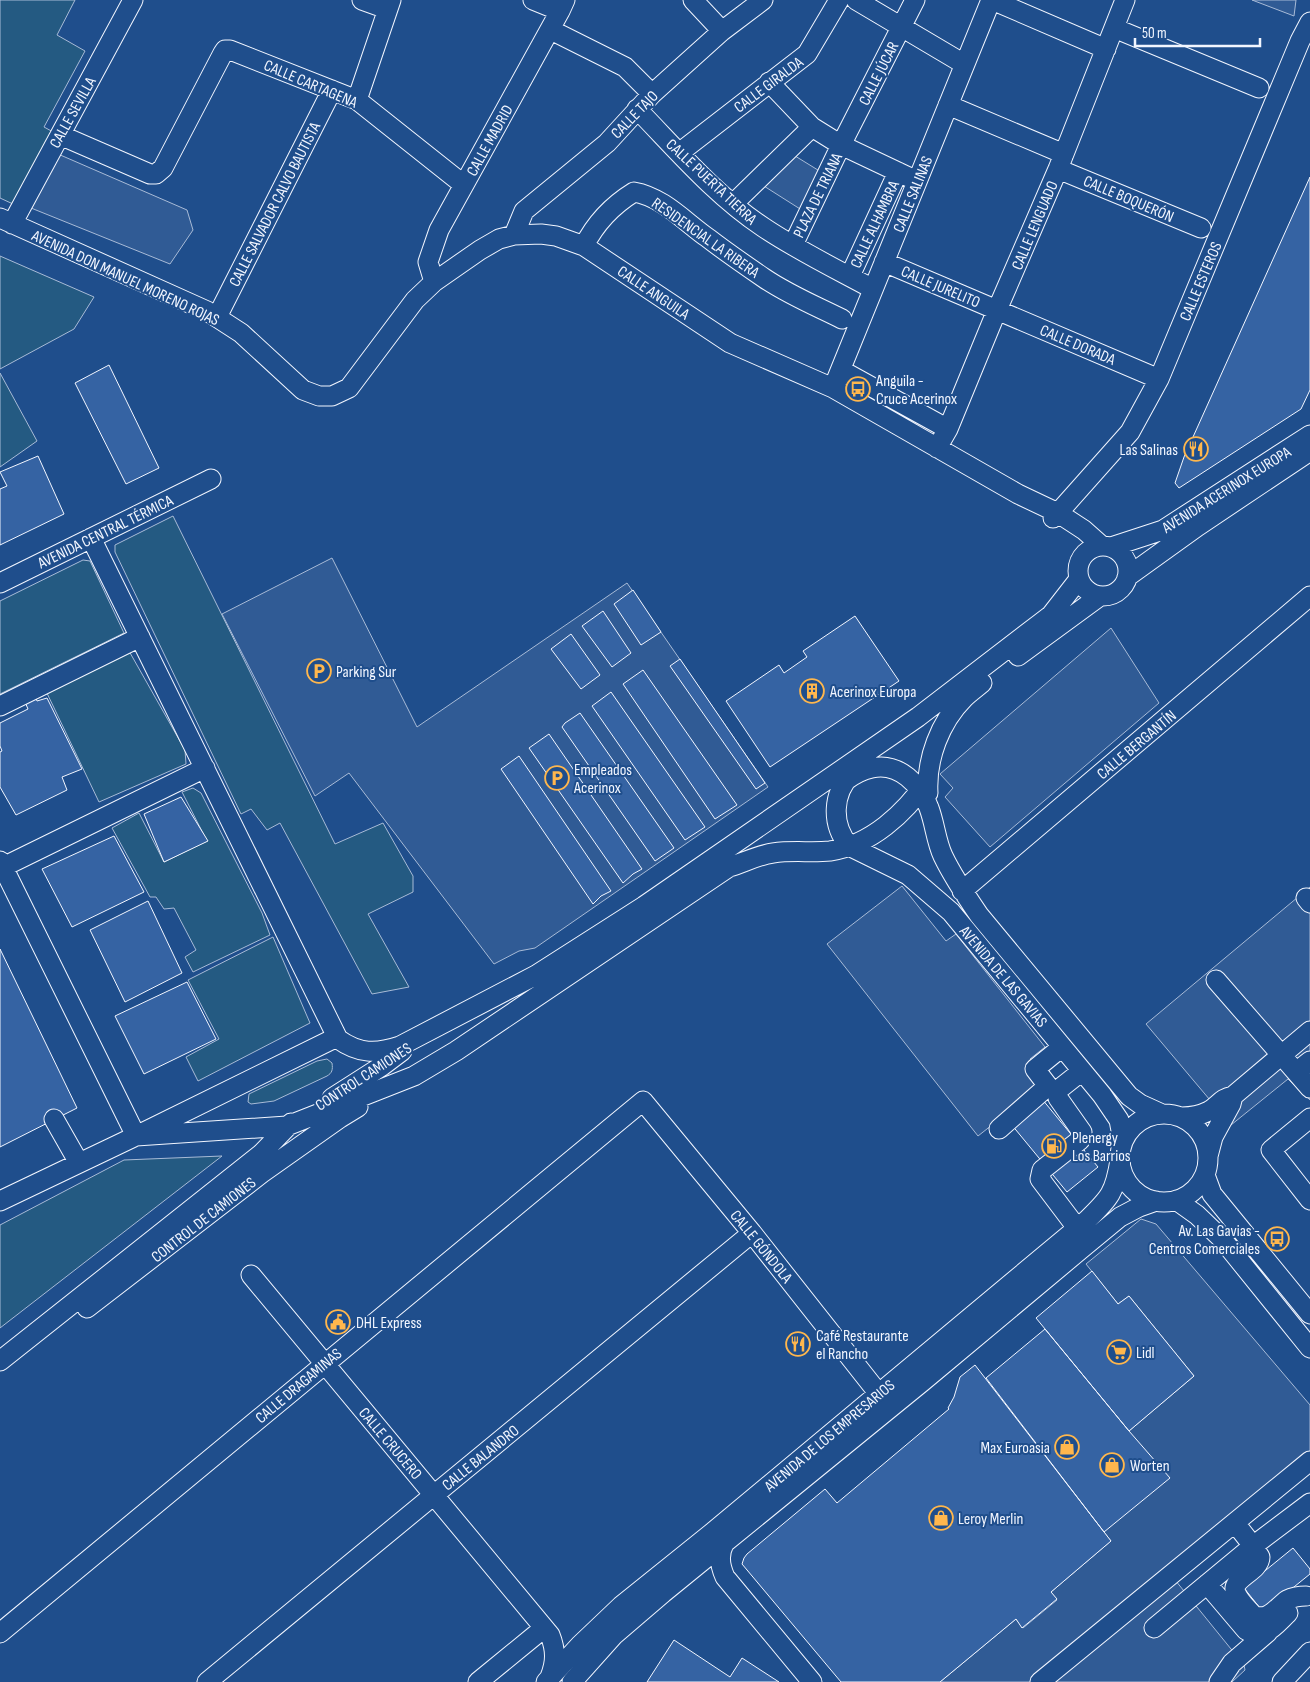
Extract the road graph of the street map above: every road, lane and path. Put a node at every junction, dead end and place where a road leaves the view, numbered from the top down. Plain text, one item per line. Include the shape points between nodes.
1 (133, 0) edge
2 (362, 0) edge
3 (533, 0) edge
4 (693, 0) edge
5 (763, 0) edge
6 (839, 0) edge
7 (856, 0) edge
8 (915, 0) edge
9 (992, 0) edge
10 (1125, 0) edge
11 (389, 5) edge
12 (563, 6) edge
13 (1310, 22) edge
14 (901, 27) junction
15 (1114, 28) junction
16 (551, 30) junction
17 (722, 31) junction
18 (1106, 50) junction
19 (964, 64) junction
20 (769, 82) junction
21 (1259, 88) dead end
22 (332, 90) junction
23 (652, 94) junction
24 (357, 100) junction
25 (948, 104) junction
26 (637, 109) junction
27 (812, 127) junction
28 (60, 135) junction
29 (841, 146) junction
30 (679, 153) junction
31 (1061, 162) junction
32 (898, 172) junction
33 (917, 181) junction
34 (464, 185) junction
35 (733, 204) junction
36 (6, 221) edge
37 (1201, 228) dead end
38 (514, 235) junction
39 (584, 246) junction
40 (793, 246) junction
41 (884, 262) junction
42 (850, 276) junction
43 (434, 282) junction
44 (873, 289) junction
45 (997, 310) junction
46 (217, 317) junction
47 (842, 320) dead end
48 (840, 370) junction
49 (1159, 379) junction
50 (833, 388) junction
51 (319, 396) joint
52 (948, 429) junction
53 (1310, 435) edge
54 (937, 448) junction
55 (1310, 451) edge
56 (211, 479) dead end
57 (1056, 516) junction
58 (91, 538) junction
59 (1106, 547) junction
60 (1080, 560) junction
61 (1127, 577) junction
62 (1079, 579) junction
63 (0, 583) edge
64 (1100, 596) junction
65 (1310, 596) edge
66 (140, 637) junction
67 (951, 692) junction
68 (0, 706) edge
69 (205, 768) junction
70 (846, 780) junction
71 (924, 786) junction
72 (735, 844) junction
73 (850, 846) junction
74 (1, 864) edge
75 (962, 891) junction
76 (1216, 980) dead end
77 (438, 1026) junction
78 (1310, 1031) edge
79 (337, 1038) junction
80 (1062, 1047) junction
81 (1280, 1056) junction
82 (1303, 1066) edge
83 (1082, 1071) junction
84 (414, 1076) junction
85 (1053, 1088) junction
86 (1310, 1088) edge
87 (1233, 1096) junction
88 (643, 1101) joint
89 (1162, 1114) junction
90 (1182, 1117) junction
91 (1310, 1118) edge
92 (54, 1120) dead end
93 (287, 1126) junction
94 (999, 1129) dead end
95 (136, 1136) junction
96 (1123, 1141) junction
97 (1208, 1156) junction
98 (1120, 1160) junction
99 (79, 1163) junction
100 (1205, 1175) junction
101 (0, 1200) edge
102 (1176, 1200) junction
103 (1310, 1200) edge
104 (1156, 1201) junction
105 (1077, 1228) junction
106 (752, 1233) junction
107 (251, 1275) dead end
108 (1310, 1314) edge
109 (1310, 1348) edge
110 (0, 1361) edge
111 (324, 1363) junction
112 (0, 1373) edge
113 (879, 1394) junction
114 (1310, 1462) edge
115 (434, 1495) junction
116 (1310, 1503) edge
117 (1235, 1523) junction
118 (724, 1544) junction
119 (1253, 1546) junction
120 (692, 1570) junction
121 (724, 1577) junction
122 (1164, 1580) junction
123 (1207, 1584) junction
124 (1308, 1594) edge
125 (1183, 1603) junction
126 (1154, 1628) dead end
127 (547, 1631) junction
128 (1268, 1632) junction
129 (0, 1633) edge
130 (586, 1639) junction
131 (1310, 1652) edge
132 (548, 1680) edge
133 (207, 1682) edge
134 (478, 1682) edge
135 (572, 1682) edge
136 (812, 1682) edge
137 (1040, 1682) edge
138 (1219, 1682) edge
139 (1282, 1682) edge

1 - 28 street, CALLE SEVILLA
2 - 11 street
3 - 12 street
4 - 17 street
5 - 17 street, CALLE TAJO
6 - 20 street, CALLE GIRALDA via 807,54
7 - 14 street
8 - 14 street, CALLE JÚCAR
9 - 18 street
9 - 19 street, CALLE SALINAS
10 - 15 street, CALLE LENGUADO
11 - 24 street
12 - 16 street, CALLE MADRID
13 - 49 street, CALLE ESTEROS
14 - 19 street
14 - 29 street, CALLE JÚCAR
15 - 18 street, CALLE LENGUADO
15 - 21 street
16 - 23 street via 625,67
16 - 34 street, CALLE MADRID
17 - 23 street, CALLE TAJO
18 - 31 street, CALLE LENGUADO
19 - 25 street, CALLE SALINAS
20 - 27 street
20 - 30 street, CALLE GIRALDA
22 - 24 street, CALLE CARTAGENA
22 - 28 street, CALLE CARTAGENA via 227,50 223,52 163,168 156,174
22 - 46 street, CALLE SALVADOR CALVO BAUTISTA
23 - 26 street, CALLE TAJO
24 - 34 street, CALLE CARTAGENA
25 - 31 street, CALLE BOQUERÓN
25 - 33 street, CALLE SALINAS
26 - 30 street, CALLE PUERTA TIERRA
26 - 38 street, CALLE TAJO via 607,143 524,211
27 - 29 street
27 - 35 street
28 - 36 street, CALLE SEVILLA
29 - 32 street
29 - 40 street, PLAZA DE TRIANA
30 - 35 street, CALLE PUERTA TIERRA
31 - 37 street, CALLE BOQUERÓN
31 - 45 street, CALLE LENGUADO
32 - 33 street
32 - 42 street, CALLE ALHAMBRA
33 - 41 street, CALLE SALINAS
34 - 43 street, CALLE MADRID via 439,230 428,262
35 - 40 street, CALLE PUERTA TIERRA
36 - 46 street, AVENIDA DON MANUEL MORENO ROJAS
38 - 39 street, CALLE ANGUILA via 556,236
38 - 43 street, CALLE ANGUILA via 480,250
39 - 47 street, RESIDENCIAL LA RIBERA via 592,231 625,198 634,192 642,193 671,209 766,279
39 - 50 street, CALLE ANGUILA via 730,343
40 - 42 street, CALLE PUERTA TIERRA
41 - 44 street, CALLE SALINAS
41 - 45 street, CALLE JURELITO
42 - 44 street, CALLE PUERTA TIERRA
43 - 51 street, CALLE ANGUILA via 415,300 348,388 332,396
44 - 48 street, CALLE SALINAS
45 - 49 street, CALLE DORADA
45 - 52 street, CALLE LENGUADO
46 - 51 street, AVENIDA DON MANUEL MORENO ROJAS via 241,333 304,390
48 - 50 street, CALLE SALINAS
48 - 52 street
49 - 57 street, CALLE ESTEROS via 1130,432
50 - 54 street, CALLE ANGUILA
52 - 54 street, CALLE LENGUADO
53 - 59 street, AVENIDA ACERINOX EUROPA via 1163,530
54 - 57 street, CALLE ANGUILA
55 - 61 street, AVENIDA ACERINOX EUROPA
56 - 58 street, AVENIDA CENTRAL TÉRMICA
57 - 59 street, CALLE ANGUILA via 1084,530
57 - 60 street, CALLE ANGUILA via 1074,537
58 - 63 street, AVENIDA CENTRAL TÉRMICA
58 - 66 street
59 - 60 street via 1089,550
59 - 61 street via 1116,550 1125,559
60 - 62 street
61 - 64 street via 1114,594
62 - 64 street via 1087,591
62 - 67 street via 1051,615
64 - 71 street via 965,697 945,724 934,747
65 - 75 street, CALLE BERGANTÍN
66 - 68 street
66 - 69 street
67 - 70 street via 920,724
67 - 72 street
69 - 74 street
69 - 79 street
70 - 71 street, AVENIDA DE LAS GAVIAS via 878,767 901,772
70 - 72 street via 782,822
70 - 73 street via 837,798 835,815 844,840
71 - 73 street via 876,834
71 - 75 street, AVENIDA DE LAS GAVIAS via 943,855
72 - 77 street via 536,975
73 - 80 street, AVENIDA DE LAS GAVIAS via 908,875 951,912
73 - 84 street via 829,851 770,853 729,867
74 - 95 street
75 - 89 street, AVENIDA DE LAS GAVIAS via 1130,1096
76 - 81 street
77 - 79 street via 383,1052 349,1047
77 - 93 street, CONTROL CAMIONES
78 - 81 street
79 - 95 street
80 - 83 street, AVENIDA DE LAS GAVIAS
80 - 85 street via 1035,1069
81 - 82 street
81 - 87 street
82 - 86 street
83 - 85 street
83 - 96 street, AVENIDA DE LAS GAVIAS via 1118,1120
84 - 93 street
84 - 112 street, CONTROL DE CAMIONES via 340,1118 262,1173
85 - 94 street
85 - 105 street via 1082,1132 1080,1140 1042,1170 1040,1179
87 - 90 street via 1203,1114
87 - 97 street via 1213,1137
88 - 106 street, CALLE GÓNDOLA
88 - 111 street, CALLE DRAGAMINAS
89 - 90 street
89 - 96 street via 1143,1119
90 - 97 street via 1198,1129
91 - 103 street via 1271,1150
92 - 99 street
93 - 95 street
93 - 110 street via 261,1154
95 - 99 street
96 - 98 street
97 - 100 street
98 - 104 street via 1131,1187 1138,1194
98 - 105 street, AVENIDA DE LOS EMPRESARIOS via 1113,1191 1106,1202
99 - 101 street
100 - 102 street via 1193,1191
100 - 108 street via 1212,1194
102 - 104 street
102 - 109 street via 1222,1239
104 - 118 street, AVENIDA DE LOS EMPRESARIOS via 1120,1217
105 - 113 street, AVENIDA DE LOS EMPRESARIOS
106 - 113 street, CALLE GÓNDOLA
106 - 115 street, CALLE BALANDRO
107 - 111 street, CALLE CRUCERO
111 - 115 street, CALLE CRUCERO
111 - 129 street, CALLE DRAGAMINAS
113 - 130 street, AVENIDA DE LOS EMPRESARIOS
114 - 117 street
115 - 127 street, CALLE CRUCERO
115 - 133 street, CALLE BALANDRO
116 - 119 street
117 - 119 street
117 - 122 street
118 - 120 street, AVENIDA DE LOS EMPRESARIOS
118 - 121 street via 720,1562
119 - 123 street
119 - 124 street via 1259,1554 1259,1563 1239,1581 1235,1590 1253,1615 1267,1617 1289,1599
120 - 121 street via 710,1571
120 - 135 street, AVENIDA DE LOS EMPRESARIOS via 614,1636
121 - 136 street
122 - 125 street
122 - 137 street
123 - 125 street
123 - 128 street via 1246,1630 1257,1635
124 - 128 street
125 - 126 street
127 - 130 street via 570,1642
127 - 132 street, CALLE CRUCERO via 555,1656
127 - 134 street
128 - 138 street via 1232,1663
130 - 132 street, AVENIDA DE LOS EMPRESARIOS
131 - 139 street

